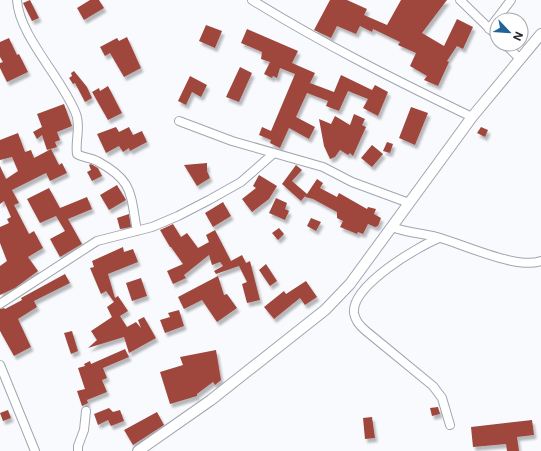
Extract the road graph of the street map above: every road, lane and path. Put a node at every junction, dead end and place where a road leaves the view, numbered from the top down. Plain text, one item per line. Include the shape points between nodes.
1 (17, 0) edge
2 (252, 0) edge
3 (460, 0) edge
4 (511, 0) edge
5 (502, 12) edge
6 (489, 28) edge
7 (541, 34) edge
8 (513, 52) edge
9 (520, 59) junction
10 (472, 117) junction
11 (180, 121) dead end
12 (274, 153) junction
13 (409, 204) junction
14 (392, 227) junction
15 (137, 231) junction
16 (439, 238) junction
17 (541, 261) edge
18 (0, 304) edge
19 (0, 365) edge
20 (86, 411) dead end
21 (450, 425) dead end
22 (35, 451) edge
23 (78, 451) edge
24 (138, 451) edge

1 - 15 street via 20,18 25,28 76,113 77,154 98,161 125,181 129,187
2 - 10 street via 342,52
3 - 6 street
4 - 5 street
7 - 9 street
8 - 9 street
9 - 10 street
10 - 13 street
11 - 12 street via 232,141
12 - 13 street via 322,167 352,182
12 - 15 street via 241,182 178,216
13 - 14 street
14 - 16 street via 403,232
14 - 24 street via 350,284 325,310 211,400
15 - 18 street via 97,241
16 - 17 street via 509,259 533,264
16 - 21 street via 423,244 379,276 357,300 354,313 366,331 433,386 442,398
19 - 22 street
20 - 23 street

